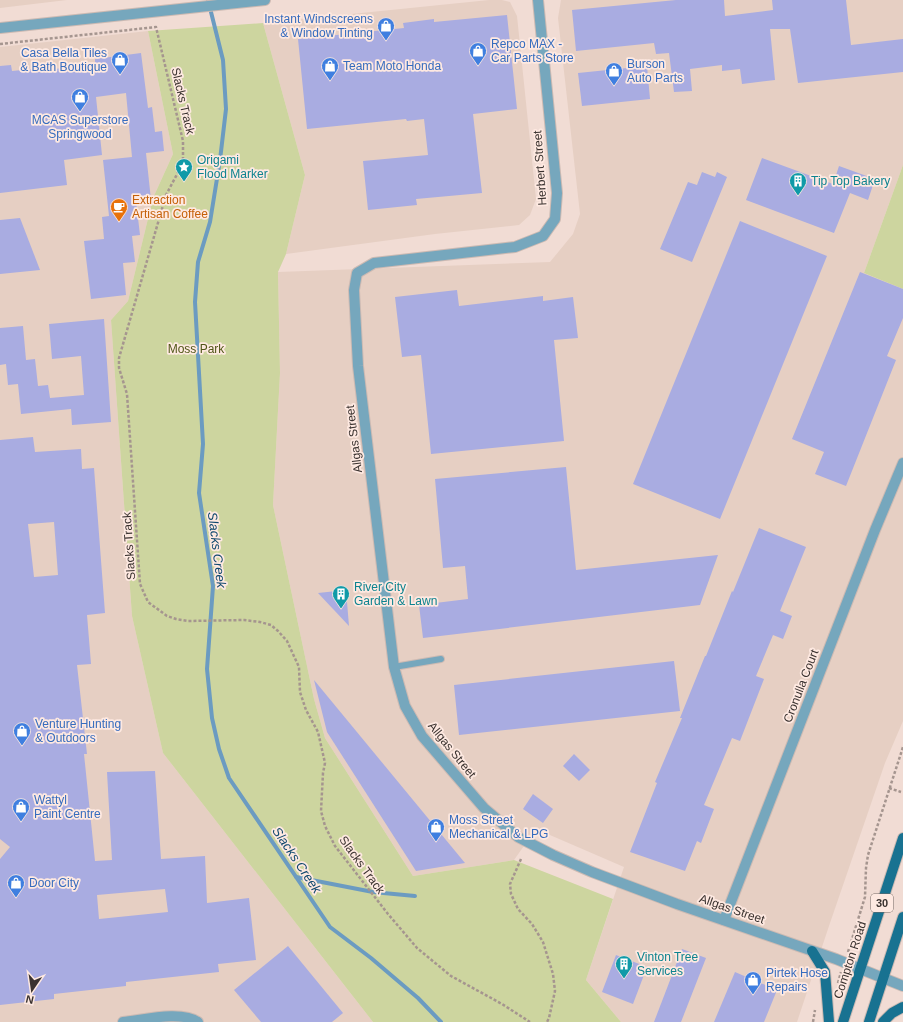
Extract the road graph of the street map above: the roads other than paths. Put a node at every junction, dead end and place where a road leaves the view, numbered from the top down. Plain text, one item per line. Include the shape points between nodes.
1 (266, 0) edge
2 (538, 0) edge
3 (0, 28) edge
4 (357, 273) joint
5 (903, 463) edge
6 (441, 659) dead end
7 (394, 667) junction
8 (903, 838) edge
9 (903, 917) edge
10 (724, 920) junction
11 (899, 930) junction
12 (903, 940) edge
13 (812, 951) junction
14 (861, 969) junction
15 (883, 978) junction
16 (903, 986) edge
17 (903, 1007) edge
18 (123, 1022) edge
19 (198, 1022) edge
20 (829, 1022) edge
21 (843, 1022) edge
22 (869, 1022) edge
23 (883, 1022) edge

1 - 3 street
2 - 4 street, Herbert Street via 556,193 555,219 543,236 515,247 374,263
4 - 7 street, Allgas Street via 354,290 358,366
5 - 10 street, Cronulla Court
6 - 7 lane
7 - 10 street, Allgas Street via 405,706 422,736 484,808 518,837 592,872
8 - 14 main road, Compton Road / 30
9 - 11 main road, 30
10 - 13 street, Allgas Street
11 - 12 main road
11 - 15 main road, 30
13 - 14 street, Allgas Street
13 - 20 main road via 825,972
14 - 15 street, Allgas Street
14 - 21 main road, Compton Road / 30
15 - 16 street, Allgas Street
15 - 22 main road, 30
17 - 23 main road
18 - 19 street via 174,1016

